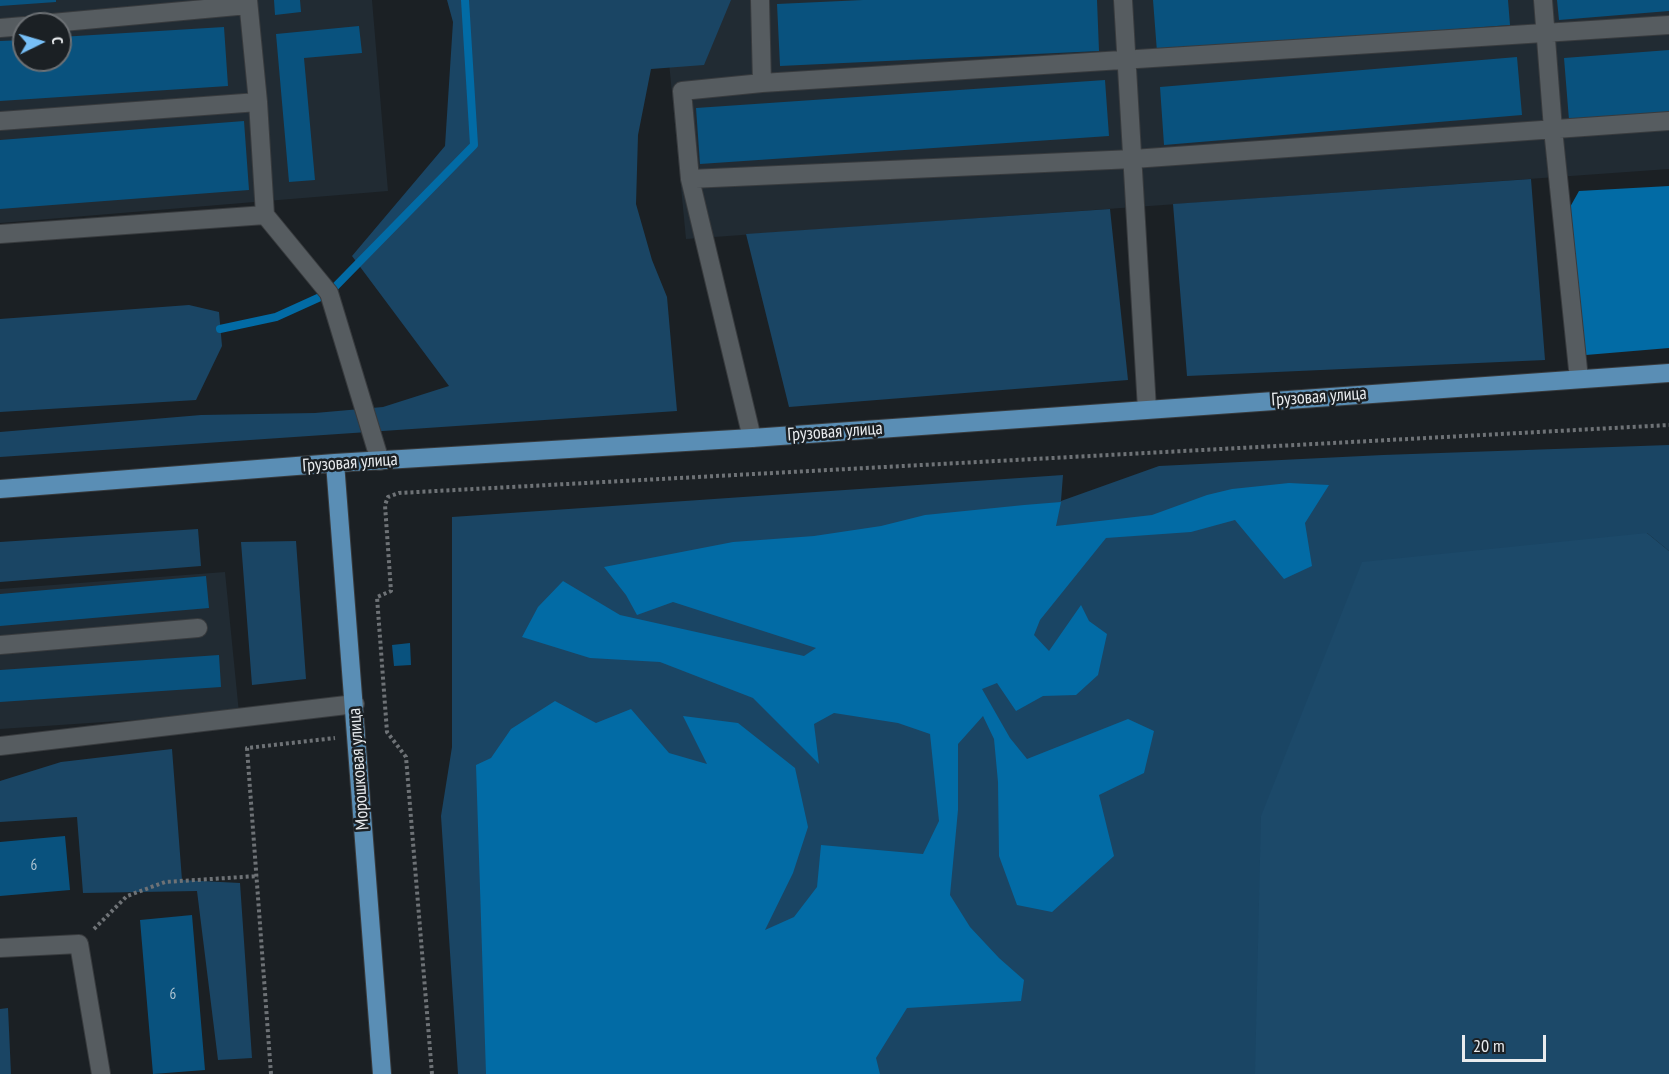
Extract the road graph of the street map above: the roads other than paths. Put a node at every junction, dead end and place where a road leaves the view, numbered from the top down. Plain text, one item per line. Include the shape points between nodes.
1 (760, 0) edge
2 (1123, 0) edge
3 (1543, 0) edge
4 (248, 3) edge
5 (72, 21) edge
6 (1669, 25) edge
7 (1545, 33) junction
8 (1127, 61) junction
9 (762, 83) junction
10 (258, 102) junction
11 (1669, 121) edge
12 (0, 122) edge
13 (1553, 129) junction
14 (1133, 159) junction
15 (690, 179) junction
16 (265, 215) junction
17 (0, 234) edge
18 (1669, 373) edge
19 (1579, 379) junction
20 (1147, 409) junction
21 (752, 438) junction
22 (380, 461) junction
23 (335, 463) junction
24 (0, 489) edge
25 (198, 628) dead end
26 (0, 645) edge
27 (355, 704) junction
28 (0, 746) edge
29 (0, 948) edge
30 (101, 1074) edge
31 (382, 1074) edge

1 - 9 lane
2 - 8 lane
3 - 7 lane
4 - 5 lane
4 - 10 lane
6 - 7 lane
7 - 8 lane
7 - 13 lane
8 - 9 lane
8 - 14 lane
9 - 15 lane via 682,91
10 - 12 lane
10 - 16 lane
11 - 13 lane
13 - 14 lane
13 - 19 lane
14 - 15 lane
14 - 20 lane
15 - 21 lane
16 - 17 lane
16 - 22 lane via 329,293
18 - 19 main road, Грузовая улица
19 - 20 main road, Грузовая улица
20 - 21 main road, Грузовая улица
21 - 22 main road, Грузовая улица
22 - 23 main road, Грузовая улица
23 - 24 main road, Грузовая улица
23 - 27 main road, Морошковая улица
25 - 26 lane
27 - 28 lane
27 - 31 main road, Морошковая улица
29 - 30 lane via 79,944

